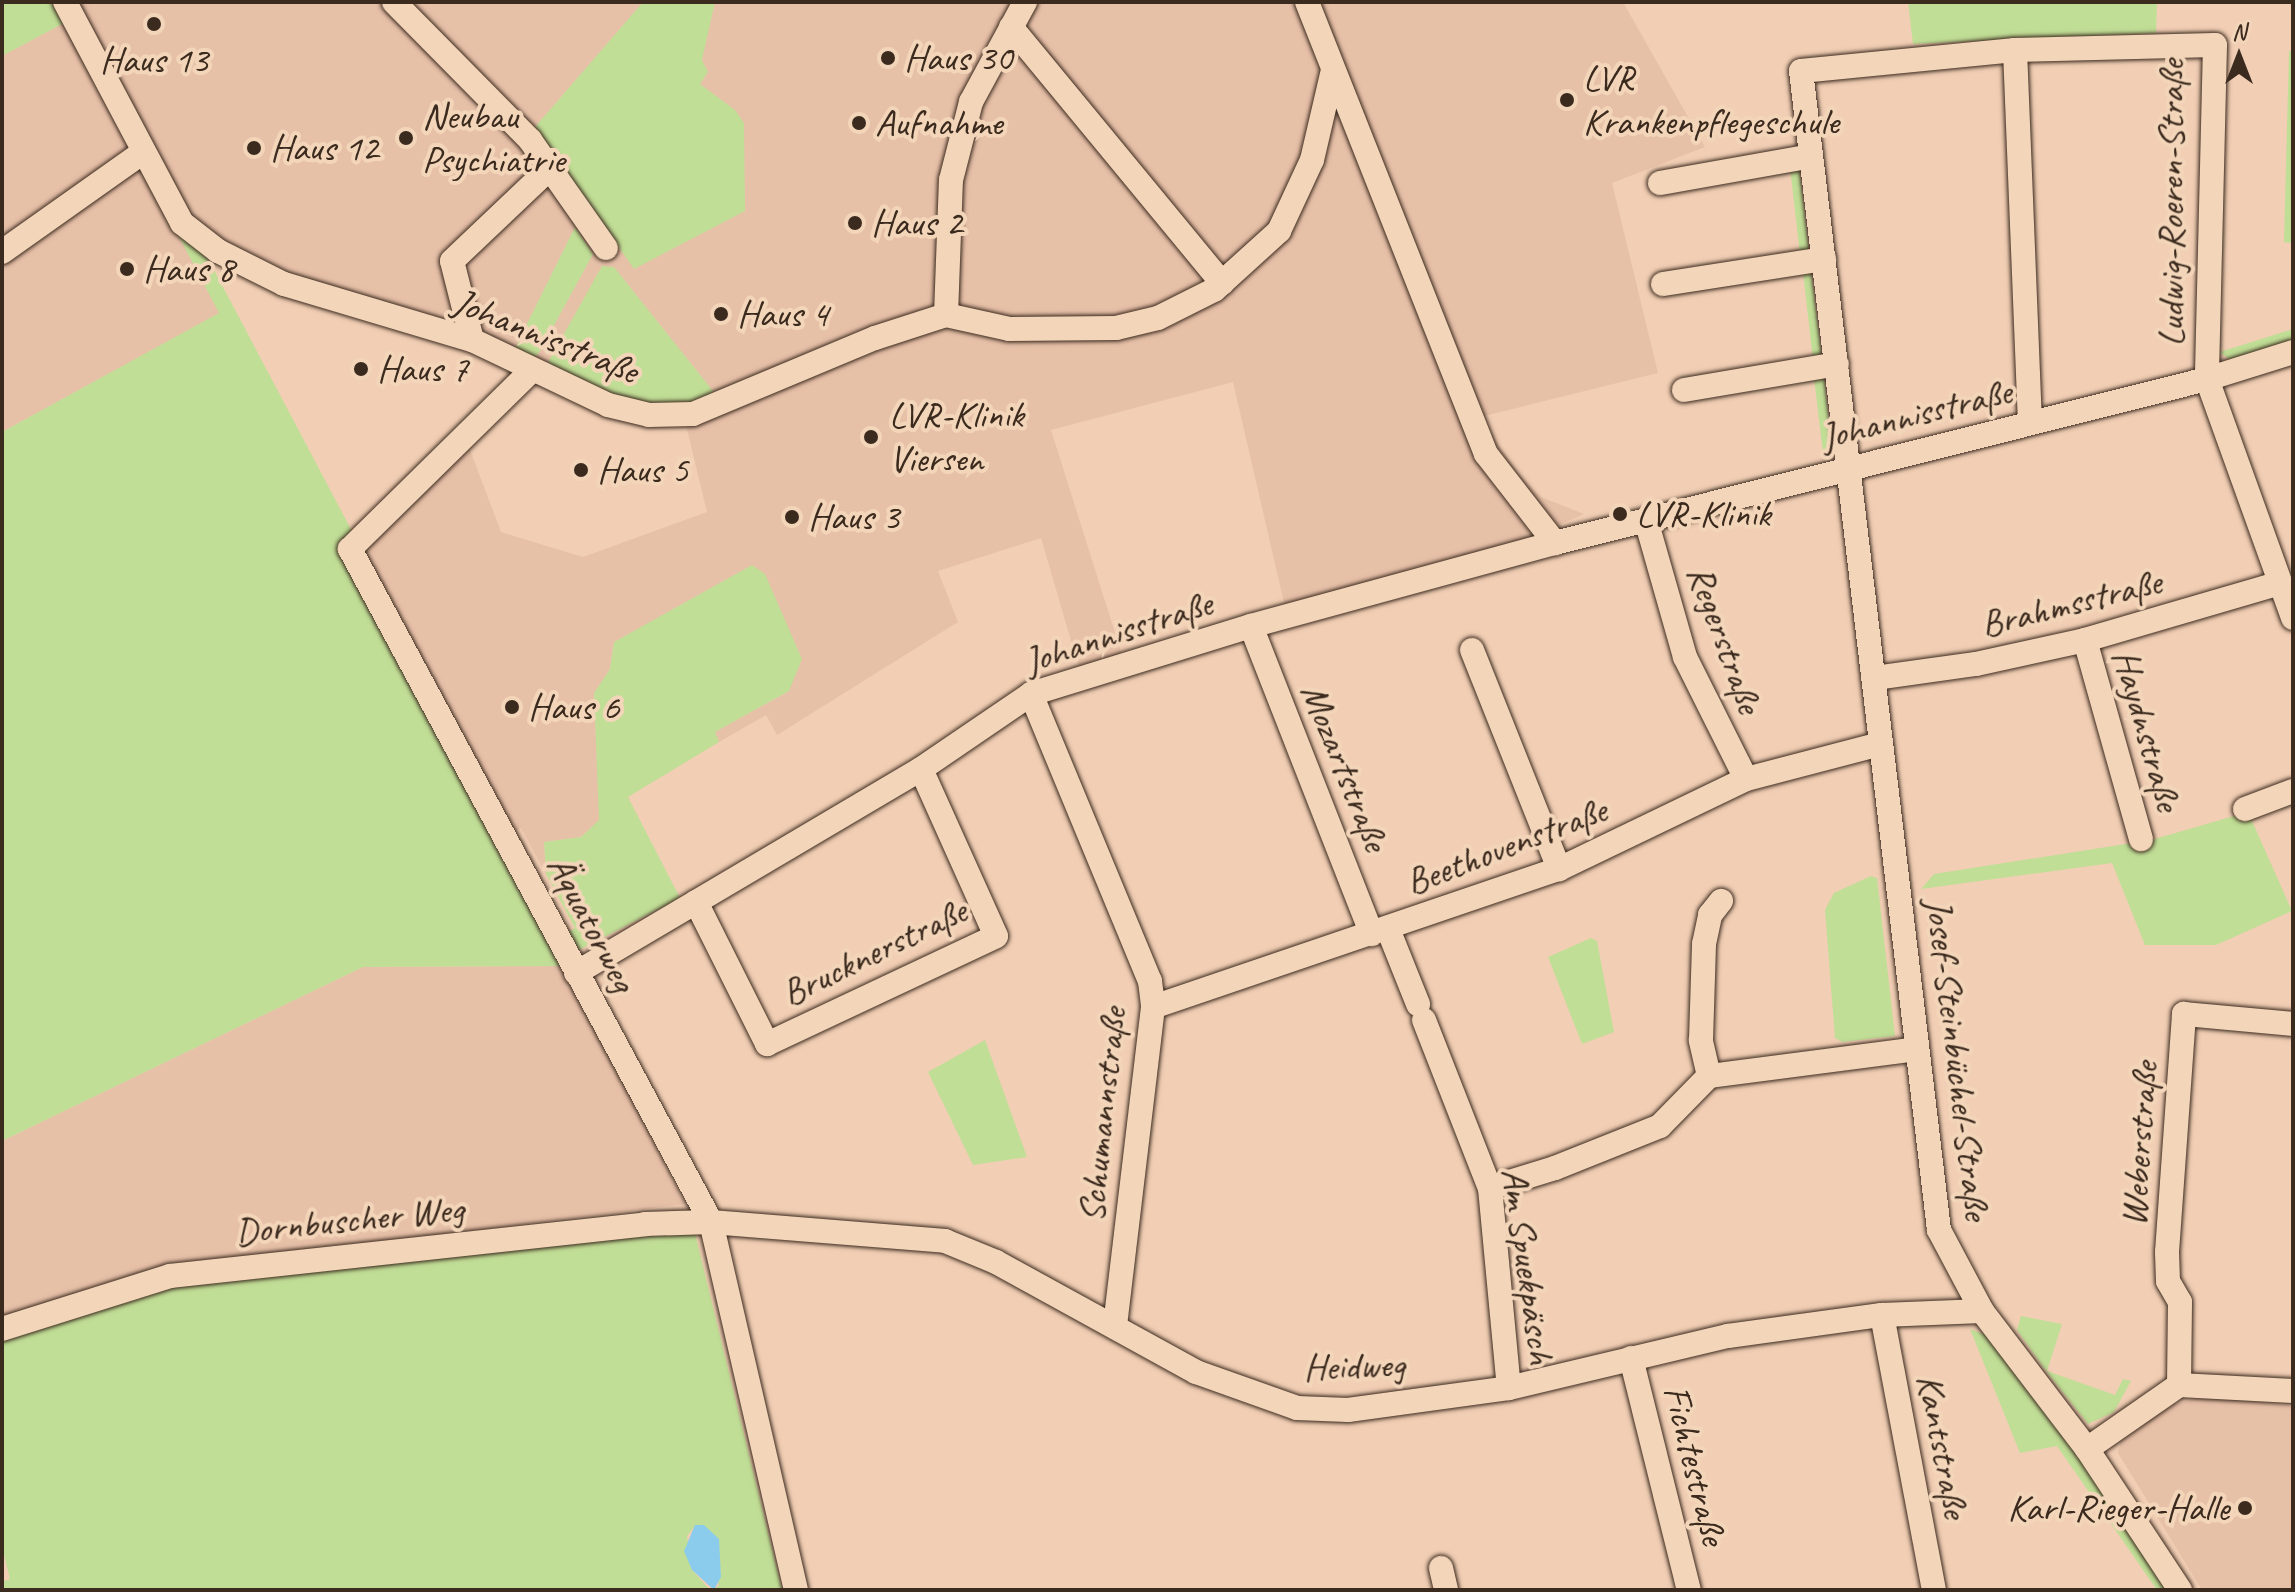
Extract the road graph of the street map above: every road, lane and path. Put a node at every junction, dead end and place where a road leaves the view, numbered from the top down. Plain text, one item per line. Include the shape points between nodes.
1 (65, 2) edge
2 (394, 2) edge
3 (1025, 2) edge
4 (1307, 2) edge
5 (1011, 27) junction
6 (2015, 50) junction
7 (1333, 70) junction
8 (1807, 71) joint
9 (143, 152) junction
10 (1811, 156) junction
11 (549, 169) junction
12 (1660, 183) dead end
13 (606, 248) dead end
14 (2, 252) edge
15 (1824, 259) junction
16 (1222, 283) junction
17 (1663, 284) dead end
18 (946, 315) junction
19 (472, 340) junction
20 (2293, 352) edge
21 (1837, 364) junction
22 (531, 371) junction
23 (2207, 379) junction
24 (1684, 390) dead end
25 (2030, 423) junction
26 (1849, 467) junction
27 (1646, 520) junction
28 (1555, 543) junction
29 (2280, 583) junction
30 (2293, 618) edge
31 (1251, 626) junction
32 (2085, 640) junction
33 (1472, 650) dead end
34 (1875, 678) junction
35 (1031, 694) junction
36 (1880, 744) junction
37 (921, 769) junction
38 (1746, 779) junction
39 (2293, 791) edge
40 (2245, 809) dead end
41 (2141, 839) dead end
42 (1559, 869) junction
43 (1721, 901) dead end
44 (696, 902) junction
45 (1380, 932) junction
46 (576, 973) junction
47 (1153, 1007) junction
48 (2293, 1024) edge
49 (1916, 1049) junction
50 (1709, 1076) junction
51 (1490, 1188) junction
52 (711, 1222) junction
53 (1982, 1311) junction
54 (1882, 1315) junction
55 (1115, 1327) junction
56 (2, 1329) edge
57 (1631, 1358) junction
58 (2179, 1385) junction
59 (1509, 1388) junction
60 (2293, 1391) edge
61 (2087, 1449) junction
62 (796, 1590) edge
63 (1689, 1590) edge
64 (1934, 1590) edge
65 (2180, 1590) edge

1 - 9 street, Johannisstraße
2 - 11 street via 530,140
3 - 5 street
4 - 7 street
5 - 16 street
5 - 18 street via 971,102 951,180
6 - 8 street, Ludwig-Roeren-Straße
6 - 23 street, Ludwig-Roeren-Straße via 2215,45
6 - 25 street
7 - 16 street via 1312,160 1279,231
7 - 28 street via 1486,454
8 - 10 street, Josef-Steinbüchel-Straße via 1801,71
9 - 14 street
9 - 19 street, Johannisstraße via 182,223 218,251 284,284
10 - 12 street
10 - 15 street, Josef-Steinbüchel-Straße
11 - 13 street
11 - 19 street via 452,261
15 - 17 street
15 - 21 street, Josef-Steinbüchel-Straße
16 - 18 street via 1158,318 1116,328 1009,329
18 - 22 street, Johannisstraße via 875,338 693,414 649,415 608,405
19 - 22 street, Johannisstraße
20 - 23 street, Johannisstraße
21 - 24 street
21 - 26 street, Josef-Steinbüchel-Straße
22 - 46 street, Äquatorweg via 350,549
23 - 25 street, Johannisstraße
23 - 29 street
25 - 26 street, Johannisstraße
26 - 27 street, Johannisstraße
26 - 34 street, Josef-Steinbüchel-Straße
27 - 28 street, Johannisstraße
27 - 38 street, Regerstraße via 1685,657
28 - 31 street, Johannisstraße
29 - 30 street
29 - 32 street, Brahmsstraße
31 - 35 street, Johannisstraße
31 - 45 street, Mozartstraße
32 - 34 street, Brahmsstraße via 1976,664
32 - 41 street, Haydnstraße
33 - 42 street
34 - 36 street, Josef-Steinbüchel-Straße
35 - 37 street, Johannisstraße
35 - 47 street, Schumannstraße via 1150,981
36 - 38 street, Beethovenstraße
36 - 49 street, Josef-Steinbüchel-Straße
37 - 44 street, Johannisstraße
37 - 44 street, Brucknerstraße via 996,936 767,1044
38 - 42 street, Beethovenstraße
39 - 40 street
42 - 45 street, Beethovenstraße
43 - 50 street via 1710,915 1704,944 1701,1040
44 - 46 street, Johannisstraße
45 - 47 street, Beethovenstraße
45 - 51 street, Am Spuekpäsch via 1421,1012
46 - 52 street, Äquatorweg
47 - 55 street, Schumannstraße
48 - 58 street, Weberstraße via 2184,1014 2167,1252 2168,1281 2180,1302
49 - 50 street
49 - 53 street, Josef-Steinbüchel-Straße via 1939,1230
50 - 51 street via 1660,1126
51 - 59 street, Am Spuekpäsch
52 - 55 street, Heidweg via 945,1241 996,1262
52 - 56 street, Dornbuscher Weg via 645,1224 170,1276
52 - 62 street, Äquatorweg
53 - 54 street, Heidweg
53 - 61 street, Josef-Steinbüchel-Straße
54 - 57 street, Heidweg via 1728,1336
54 - 64 street, Kantstraße
55 - 59 street, Heidweg via 1196,1372 1297,1408 1348,1410
57 - 59 street, Heidweg
57 - 63 street, Fichtestraße
58 - 60 street
58 - 61 street
61 - 65 street, Josef-Steinbüchel-Straße

